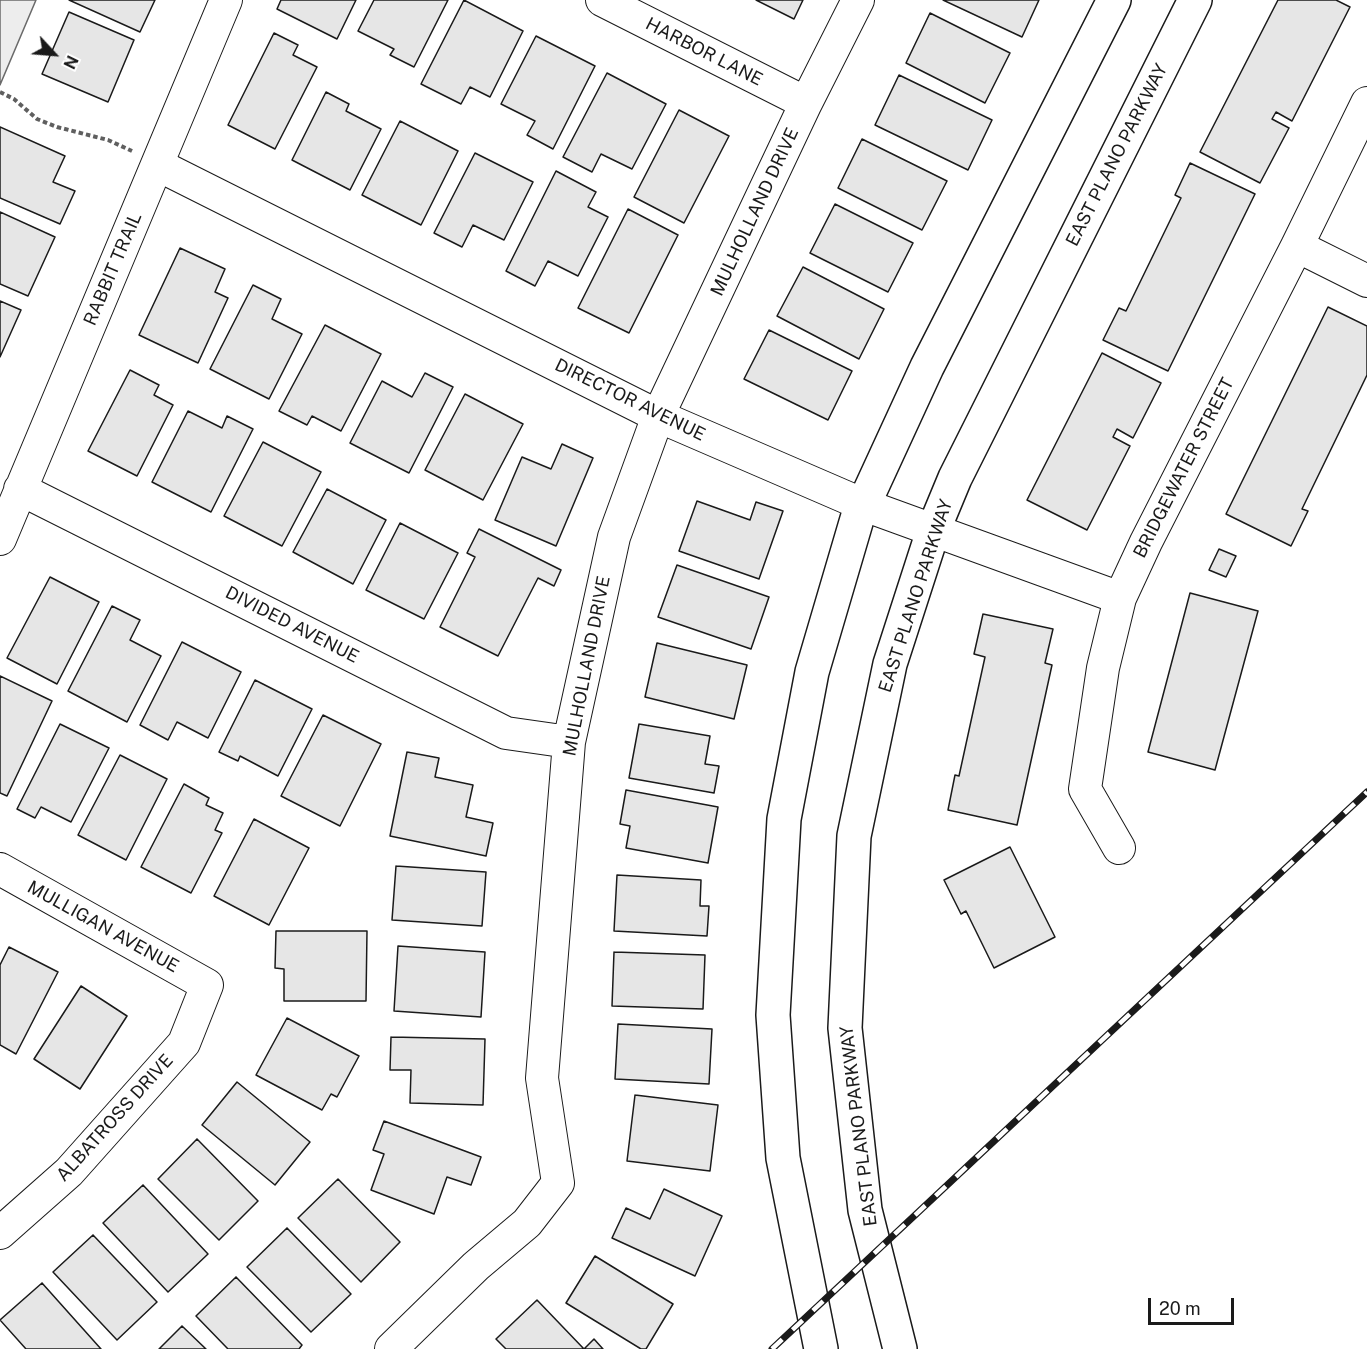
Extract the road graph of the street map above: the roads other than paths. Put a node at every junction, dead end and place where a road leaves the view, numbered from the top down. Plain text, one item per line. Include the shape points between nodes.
1 (226, 0) edge
2 (602, 0) edge
3 (858, 0) edge
4 (1114, 0) edge
5 (1195, 0) edge
6 (806, 103) junction
7 (1367, 103) edge
8 (158, 165) junction
9 (1297, 246) junction
10 (1367, 281) edge
11 (658, 416) junction
12 (20, 489) junction
13 (864, 505) junction
14 (933, 531) junction
15 (0, 539) edge
16 (1120, 598) junction
17 (569, 742) junction
18 (1119, 848) dead end
19 (0, 869) edge
20 (207, 985) joint
21 (0, 1233) edge
22 (391, 1349) edge
23 (821, 1349) edge
24 (900, 1349) edge

1 - 8 street, RABBIT TRAIL
2 - 6 street, HARBOR LANE
3 - 6 street, MULHOLLAND DRIVE
4 - 13 main road via 927,367
5 - 14 main road, EAST PLANO PARKWAY via 955,478
6 - 11 street, MULHOLLAND DRIVE
7 - 9 street, BRIDGEWATER STREET
8 - 11 street, DIRECTOR AVENUE
8 - 12 street, RABBIT TRAIL
9 - 10 street
9 - 16 street, BRIDGEWATER STREET
11 - 13 street, DIRECTOR AVENUE
11 - 17 street, MULHOLLAND DRIVE via 614,537
12 - 15 street, RABBIT TRAIL
12 - 17 street, DIVIDED AVENUE via 506,733
13 - 14 street, DIRECTOR AVENUE
13 - 23 main road via 812,672 784,819 773,1015 783,1158
14 - 16 street, DIRECTOR AVENUE
14 - 24 main road, EAST PLANO PARKWAY via 890,664 854,836 845,1028 865,1210
16 - 18 street, BRIDGEWATER STREET via 1103,668 1085,789
17 - 22 street, MULHOLLAND DRIVE via 542,1078 558,1183 527,1223 476,1266
19 - 20 street, MULLIGAN AVENUE
20 - 21 street, ALBATROSS DRIVE via 184,1043 69,1172

